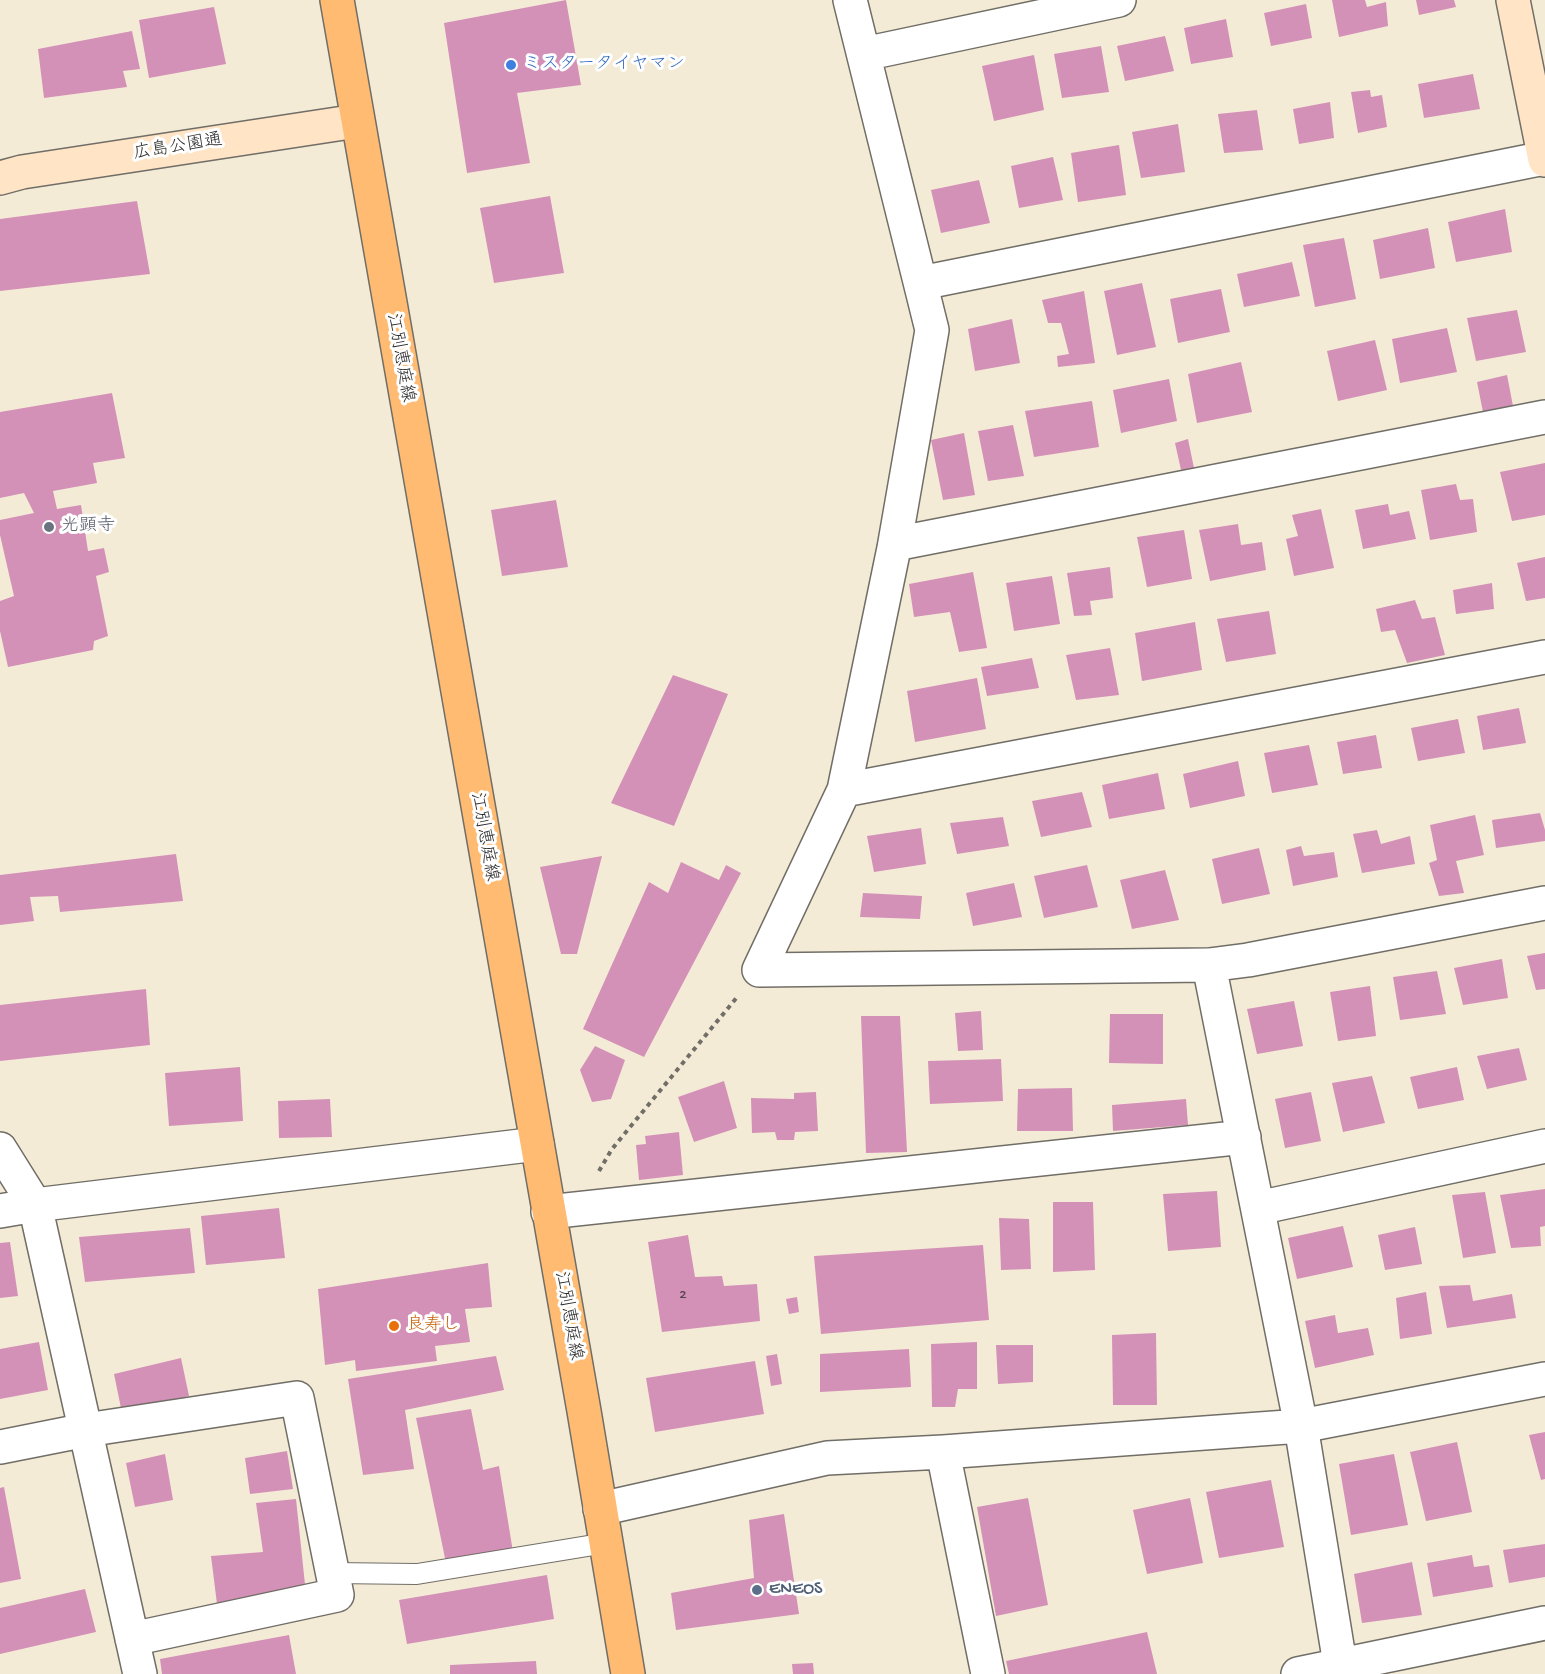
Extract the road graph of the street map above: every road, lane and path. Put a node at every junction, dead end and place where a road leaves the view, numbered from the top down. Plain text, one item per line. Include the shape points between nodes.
1 (336, 0) edge
2 (850, 0) edge
3 (1119, 0) edge
4 (1513, 0) edge
5 (864, 54) junction
6 (357, 121) junction
7 (1545, 159) edge
8 (0, 178) edge
9 (921, 282) junction
10 (1545, 417) edge
11 (895, 543) junction
12 (1545, 657) edge
13 (844, 790) junction
14 (1545, 903) edge
15 (1209, 964) junction
16 (759, 970) junction
17 (1244, 1137) junction
18 (537, 1144) junction
19 (1545, 1146) edge
20 (0, 1149) edge
21 (596, 1176) dead end
22 (35, 1205) junction
23 (1258, 1208) junction
24 (0, 1211) edge
25 (548, 1212) junction
26 (1545, 1379) edge
27 (1300, 1426) junction
28 (86, 1431) junction
29 (0, 1447) edge
30 (943, 1452) junction
31 (600, 1509) junction
32 (606, 1543) junction
33 (332, 1573) junction
34 (1545, 1623) edge
35 (132, 1639) junction
36 (1340, 1664) junction
37 (140, 1674) edge
38 (628, 1674) edge
39 (988, 1674) edge
40 (1298, 1674) edge

1 - 6 main road, 江別恵庭線
2 - 5 street
3 - 5 street
4 - 7 street
5 - 9 street
6 - 8 street, 広島公園通
6 - 18 main road, 江別恵庭線
7 - 9 street
9 - 11 street via 932,330
10 - 11 street
11 - 13 street
12 - 13 street
13 - 16 street
14 - 15 street via 1248,960
15 - 16 street
15 - 17 street
16 - 21 path via 612,1149
17 - 23 street
17 - 25 street
18 - 22 street
18 - 25 main road, 江別恵庭線
19 - 23 street
20 - 22 street
22 - 24 street
22 - 28 street
23 - 27 street
25 - 31 main road, 江別恵庭線
26 - 27 street
27 - 30 street
27 - 36 street
28 - 29 street
28 - 33 street via 297,1398
28 - 35 street
30 - 31 street via 827,1458
30 - 39 street
31 - 32 main road, 江別恵庭線
32 - 33 lane via 417,1574
32 - 38 main road, 江別恵庭線
33 - 35 street via 337,1595
34 - 36 street
35 - 37 street
36 - 40 street

